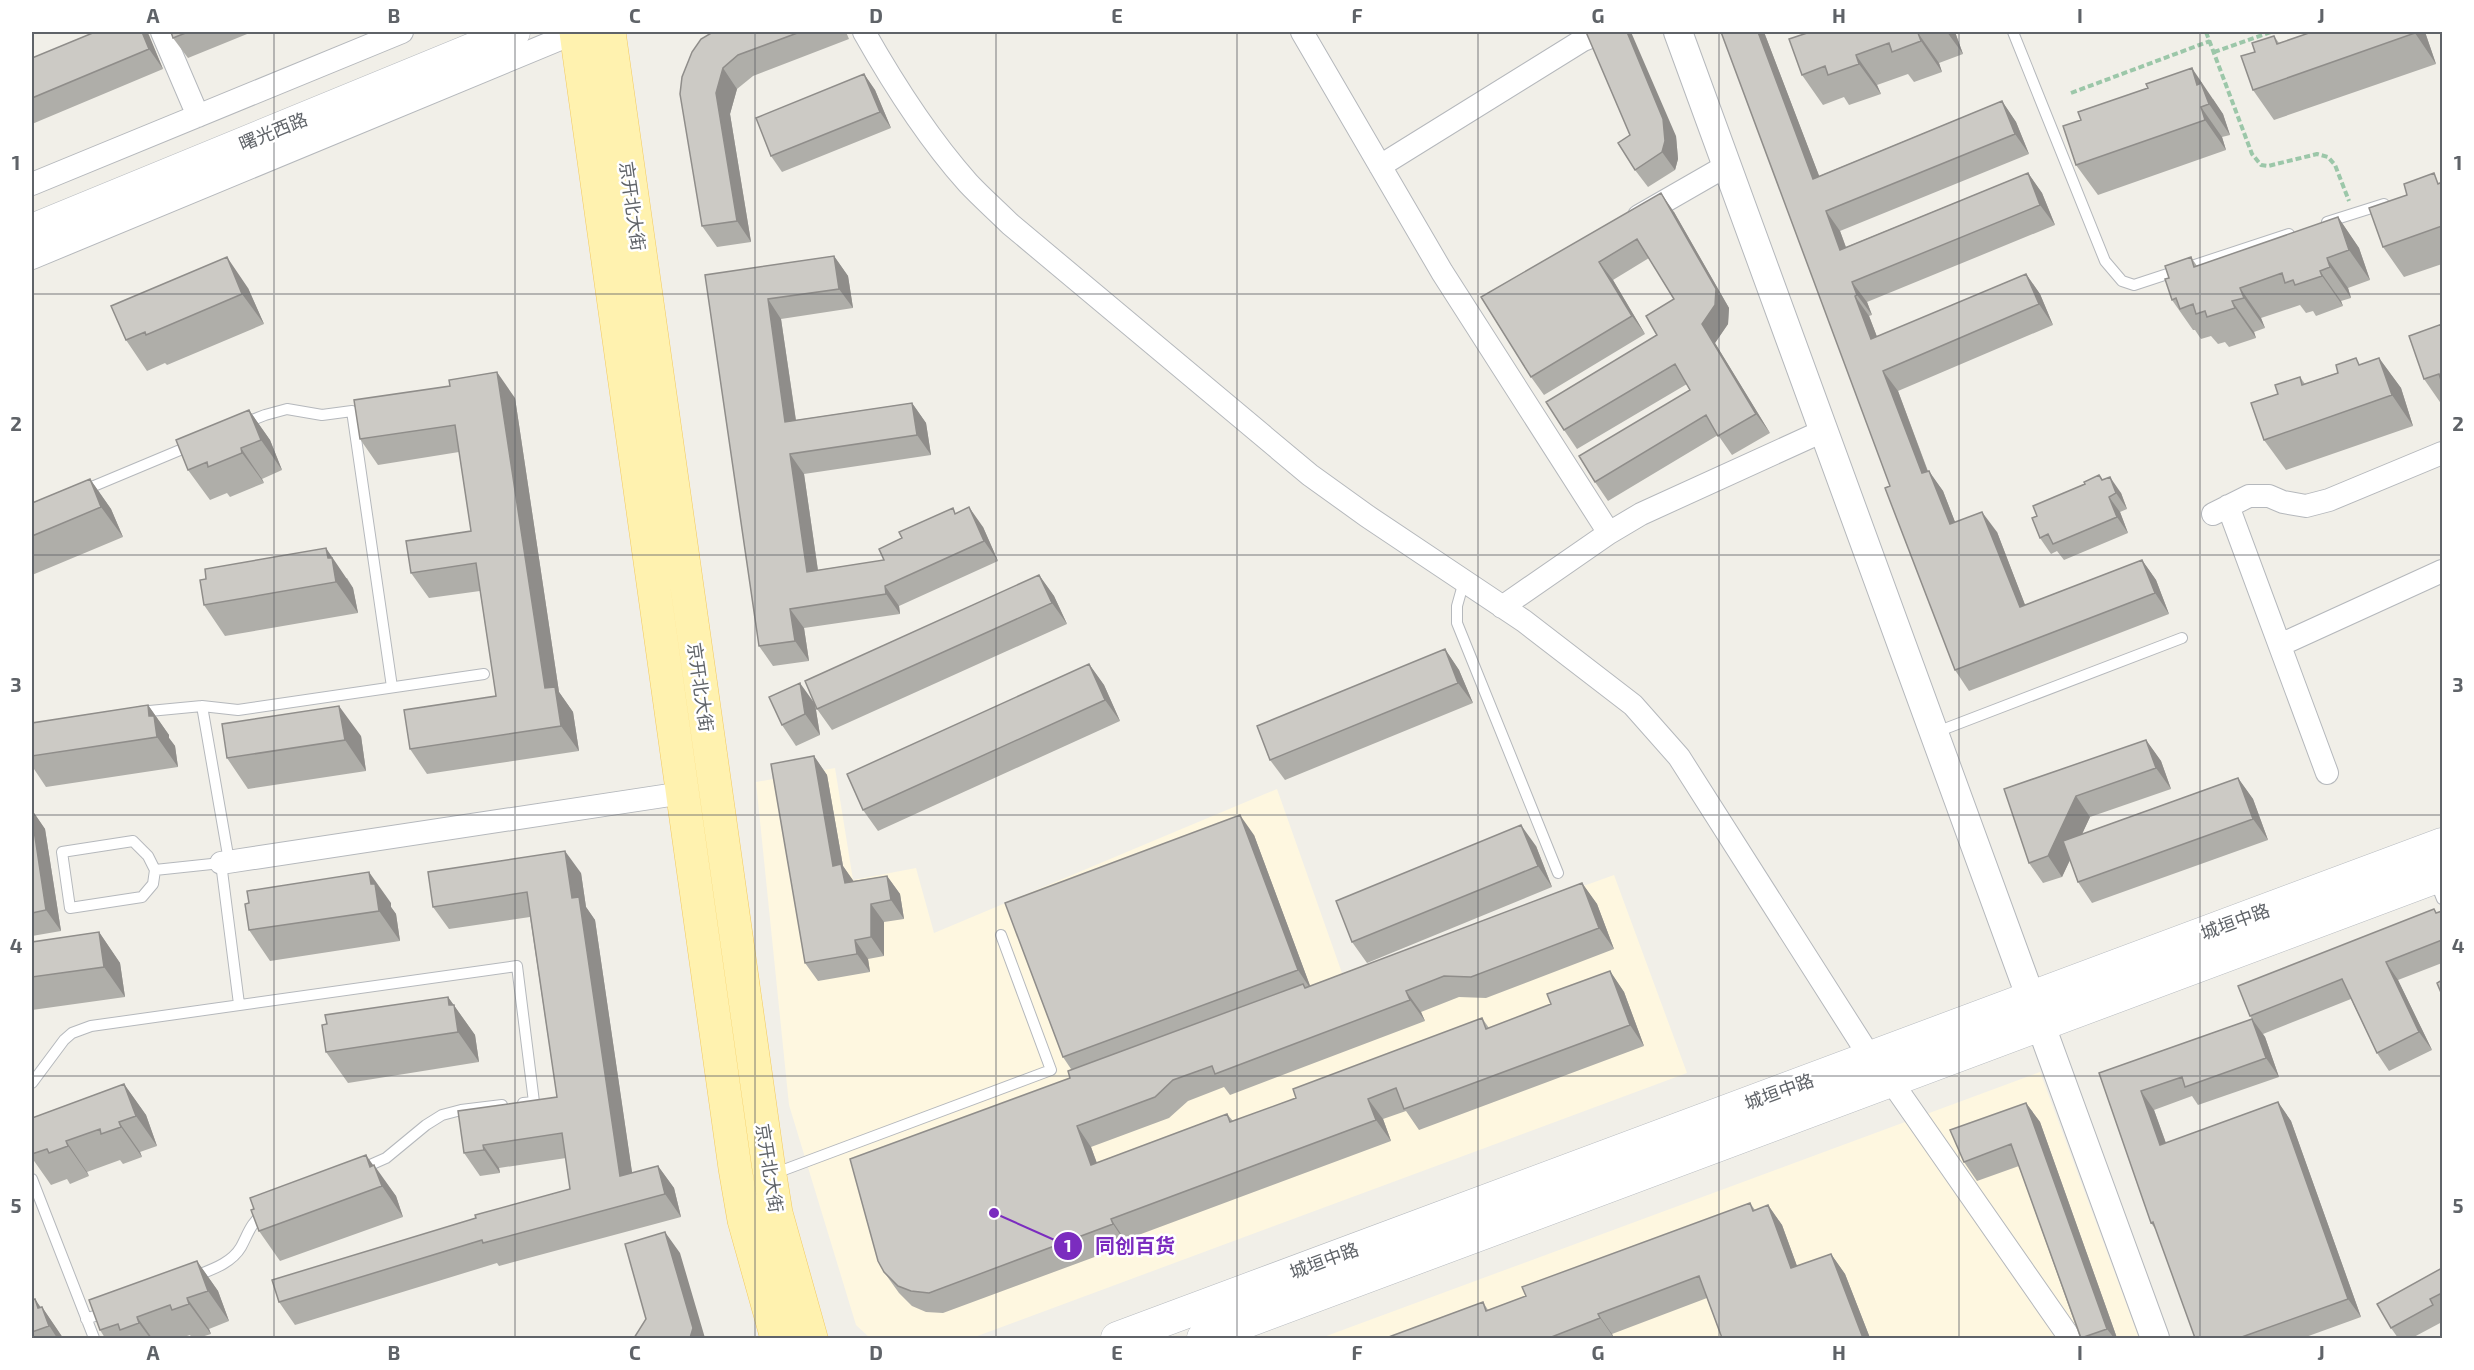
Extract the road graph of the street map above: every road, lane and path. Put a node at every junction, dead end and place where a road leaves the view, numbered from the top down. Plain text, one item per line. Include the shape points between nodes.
1 (162, 32) edge
2 (402, 32) edge
3 (461, 32) edge
4 (514, 32) edge
5 (576, 32) edge
6 (609, 32) edge
7 (864, 32) edge
8 (1302, 32) edge
9 (1603, 32) edge
10 (1677, 32) edge
11 (2013, 32) edge
12 (2206, 32) edge
13 (2271, 32) edge
14 (2210, 41) junction
15 (2214, 52) junction
16 (2071, 93) dead end
17 (198, 116) junction
18 (1380, 166) junction
19 (1726, 166) junction
20 (32, 184) edge
21 (2398, 199) edge
22 (32, 208) edge
23 (2354, 213) junction
24 (2321, 224) edge
25 (1624, 225) edge
26 (32, 230) edge
27 (2299, 231) edge
28 (32, 258) edge
29 (1490, 303) edge
30 (1469, 315) junction
31 (233, 428) edge
32 (1823, 431) junction
33 (201, 441) edge
34 (2442, 453) edge
35 (74, 494) edge
36 (1609, 533) junction
37 (2442, 571) edge
38 (1464, 581) junction
39 (1502, 607) junction
40 (2182, 638) dead end
41 (2280, 645) junction
42 (483, 674) dead end
43 (392, 687) junction
44 (202, 706) junction
45 (126, 713) edge
46 (1934, 733) junction
47 (2327, 773) dead end
48 (683, 793) junction
49 (2442, 844) edge
50 (225, 862) junction
51 (155, 870) junction
52 (1558, 873) dead end
53 (2439, 884) edge
54 (1001, 935) dead end
55 (239, 1004) junction
56 (2035, 1011) junction
57 (1869, 1057) junction
58 (1891, 1081) junction
59 (32, 1083) edge
60 (354, 1172) edge
61 (770, 1175) junction
62 (32, 1179) edge
63 (273, 1208) edge
64 (181, 1281) edge
65 (118, 1307) edge
66 (86, 1319) junction
67 (94, 1338) edge
68 (777, 1338) edge
69 (811, 1338) edge
70 (1117, 1338) edge
71 (1203, 1338) edge
72 (2070, 1338) edge
73 (2155, 1338) edge

1 - 17 street
2 - 17 street
3 - 22 main road, 曙光西路
4 - 26 main road, 曙光西路
5 - 28 street
5 - 48 main road, 京开北大街
6 - 61 main road, 京开北大街
7 - 38 street via 931,138 968,183 1011,224 1310,475
8 - 18 street
9 - 18 street via 1583,40
10 - 19 street
11 - 27 lane via 2105,261 2122,281 2134,285
12 - 14 path
13 - 15 path
14 - 15 path
14 - 16 path
15 - 23 path via 2252,154 2261,165 2317,154 2328,157
17 - 20 street
18 - 30 street
19 - 25 street
19 - 32 street
21 - 23 lane
23 - 24 lane
29 - 30 street
30 - 36 street
31 - 43 lane via 287,409 322,415 352,411
32 - 36 street via 1718,477
32 - 46 street
33 - 35 lane
34 - 41 street via 2306,506 2269,496 2248,496 2221,510
36 - 39 street
37 - 41 street
38 - 39 street
38 - 52 lane via 1457,606 1458,623
39 - 57 street via 1633,705 1679,757
40 - 46 lane
41 - 47 street
42 - 43 lane
43 - 44 lane via 238,710
44 - 45 lane
44 - 50 lane
46 - 56 street
48 - 50 street
48 - 68 main road, 京开北大街 via 739,1189
49 - 56 main road, 城垣中路
50 - 51 lane
50 - 55 lane
51 - 51 lane via 153,884 142,897 70,908 62,852 134,841
53 - 56 main road, 城垣中路
54 - 61 lane via 1053,1076
55 - 59 lane via 92,1026 72,1033
55 - 60 lane via 517,966 534,1101 442,1115 386,1158
56 - 57 main road, 城垣中路
56 - 58 main road, 城垣中路
56 - 73 street
57 - 70 main road, 城垣中路
58 - 71 main road, 城垣中路
58 - 72 street
61 - 69 main road, 京开北大街 via 776,1213
62 - 66 lane
63 - 64 lane via 254,1220 240,1248 223,1264
65 - 66 lane
66 - 67 lane

